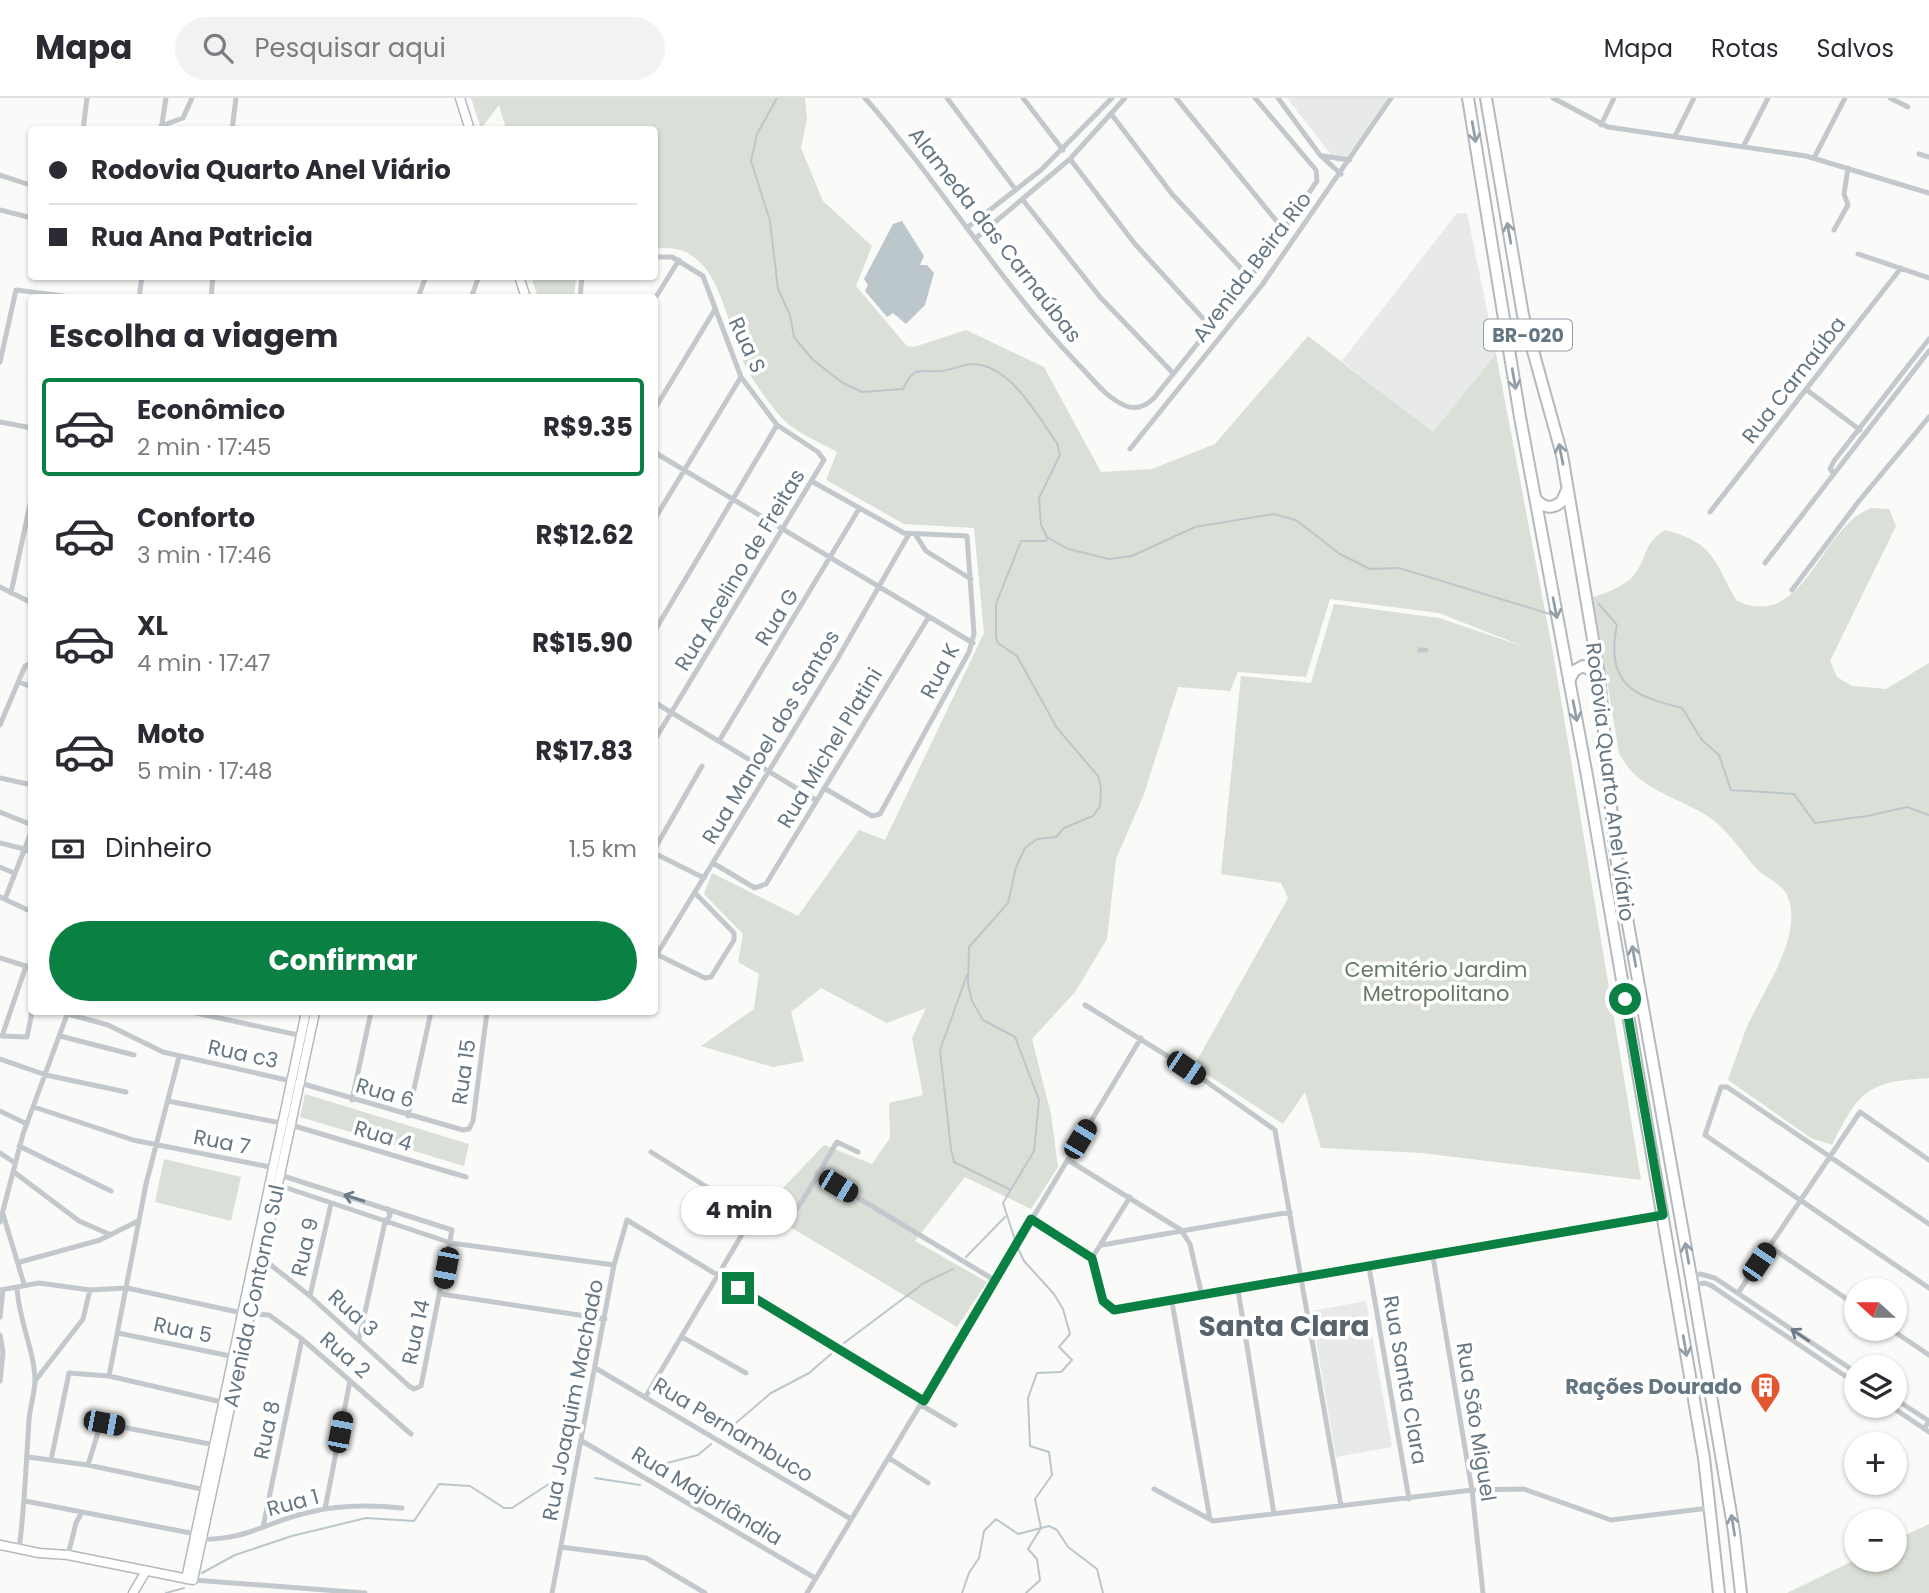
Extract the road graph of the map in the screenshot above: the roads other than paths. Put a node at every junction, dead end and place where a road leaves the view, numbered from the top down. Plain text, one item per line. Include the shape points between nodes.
1 (87, 98) edge
2 (166, 98) edge
3 (192, 98) edge
4 (236, 98) edge
5 (460, 98) edge
6 (865, 98) edge
7 (947, 98) edge
8 (1023, 98) edge
9 (1100, 98) edge
10 (1112, 98) edge
11 (1125, 98) edge
12 (1176, 98) edge
13 (1255, 98) edge
14 (1278, 98) edge
15 (1391, 98) edge
16 (1468, 98) edge
17 (1486, 98) edge
18 (1553, 98) edge
19 (1614, 98) edge
20 (1694, 98) edge
21 (1768, 98) edge
22 (1843, 98) edge
23 (1890, 98) edge
24 (1106, 105) junction
25 (1908, 107) dead end
26 (1112, 115) junction
27 (1601, 125) junction
28 (84, 126) edge
29 (161, 126) edge
30 (165, 126) edge
31 (232, 126) edge
32 (469, 126) edge
33 (1085, 129) junction
34 (1092, 136) junction
35 (1675, 136) junction
36 (1744, 147) junction
37 (1063, 150) junction
38 (1919, 154) dead end
39 (1320, 155) junction
40 (1929, 157) edge
41 (1814, 158) junction
42 (1070, 159) junction
43 (1350, 160) junction
44 (1848, 169) junction
45 (1041, 170) junction
46 (1341, 174) junction
47 (0, 175) edge
48 (1048, 177) junction
49 (27, 184) dead end
50 (1016, 190) junction
51 (1502, 190) junction
52 (1929, 193) edge
53 (1483, 196) junction
54 (1023, 199) junction
55 (0, 210) edge
56 (28, 217) edge
57 (968, 227) junction
58 (1283, 229) junction
59 (1834, 230) dead end
60 (976, 238) junction
61 (1858, 254) dead end
62 (658, 257) edge
63 (679, 260) junction
64 (1901, 268) junction
65 (1250, 278) junction
66 (1929, 278) edge
67 (51, 294) edge
68 (658, 294) edge
69 (714, 311) junction
70 (1210, 326) junction
71 (1929, 339) edge
72 (1929, 351) edge
73 (0, 362) edge
74 (1173, 373) junction
75 (741, 377) junction
76 (1807, 390) junction
77 (658, 403) edge
78 (1929, 417) edge
79 (0, 422) edge
80 (777, 425) junction
81 (28, 427) edge
82 (1859, 429) junction
83 (1865, 434) junction
84 (1130, 449) dead end
85 (818, 452) joint
86 (658, 454) edge
87 (684, 470) junction
88 (1834, 474) junction
89 (813, 482) junction
90 (1567, 489) junction
91 (1535, 498) junction
92 (733, 499) junction
93 (859, 509) junction
94 (1710, 512) dead end
95 (658, 513) edge
96 (28, 514) edge
97 (782, 528) junction
98 (912, 534) junction
99 (831, 558) junction
100 (1765, 563) dead end
101 (971, 579) junction
102 (0, 587) edge
103 (880, 588) junction
104 (1792, 590) dead end
105 (11, 593) junction
106 (28, 601) edge
107 (928, 618) junction
108 (658, 625) edge
109 (973, 643) junction
110 (28, 664) edge
111 (1598, 676) junction
112 (1569, 681) junction
113 (19, 682) junction
114 (28, 686) edge
115 (658, 704) edge
116 (672, 713) junction
117 (0, 726) edge
118 (658, 735) edge
119 (719, 741) junction
120 (702, 766) dead end
121 (769, 771) junction
122 (0, 778) edge
123 (28, 784) edge
124 (824, 788) junction
125 (816, 800) junction
126 (0, 812) edge
127 (28, 825) edge
128 (28, 836) edge
129 (0, 842) edge
130 (658, 844) edge
131 (23, 848) junction
132 (28, 850) edge
133 (658, 853) edge
134 (713, 863) junction
135 (0, 867) edge
136 (14, 873) junction
137 (704, 878) junction
138 (695, 893) junction
139 (2, 898) edge
140 (28, 910) edge
141 (658, 951) edge
142 (658, 955) edge
143 (0, 958) edge
144 (28, 967) edge
145 (28, 970) edge
146 (1085, 1005) dead end
147 (31, 1015) edge
148 (67, 1015) edge
149 (75, 1015) edge
150 (204, 1015) edge
151 (306, 1015) edge
152 (314, 1015) edge
153 (370, 1015) edge
154 (430, 1015) edge
155 (487, 1015) edge
156 (60, 1036) junction
157 (305, 1036) junction
158 (1141, 1038) junction
159 (134, 1055) dead end
160 (179, 1057) junction
161 (0, 1059) edge
162 (46, 1075) junction
163 (296, 1082) junction
164 (126, 1092) dead end
165 (352, 1100) junction
166 (168, 1101) junction
167 (34, 1107) junction
168 (0, 1111) edge
169 (408, 1116) junction
170 (27, 1124) junction
171 (287, 1124) junction
172 (463, 1130) joint
173 (19, 1146) junction
174 (157, 1146) junction
175 (651, 1152) dead end
176 (858, 1152) dead end
177 (0, 1153) edge
178 (1831, 1157) junction
179 (1068, 1160) junction
180 (1929, 1160) edge
181 (15, 1163) junction
182 (278, 1171) junction
183 (14, 1172) junction
184 (817, 1173) junction
185 (466, 1177) dead end
186 (278, 1185) junction
187 (111, 1191) dead end
188 (0, 1194) edge
189 (1130, 1197) junction
190 (8, 1200) junction
191 (1800, 1200) junction
192 (331, 1204) junction
193 (388, 1209) junction
194 (1290, 1212) junction
195 (3, 1214) junction
196 (1663, 1215) junction
197 (753, 1216) junction
198 (1031, 1219) junction
199 (0, 1222) edge
200 (138, 1222) junction
201 (385, 1222) junction
202 (1929, 1224) edge
203 (1181, 1230) junction
204 (111, 1235) junction
205 (451, 1243) junction
206 (1102, 1245) junction
207 (1769, 1246) junction
208 (1433, 1257) junction
209 (262, 1258) junction
210 (1092, 1258) junction
211 (20, 1262) junction
212 (614, 1265) junction
213 (1369, 1268) junction
214 (717, 1275) junction
215 (1302, 1278) junction
216 (996, 1281) junction
217 (1691, 1281) junction
218 (24, 1284) junction
219 (17, 1287) junction
220 (1929, 1288) edge
221 (127, 1289) junction
222 (1676, 1289) junction
223 (1, 1290) edge
224 (90, 1290) junction
225 (1238, 1290) junction
226 (1738, 1293) junction
227 (441, 1294) junction
228 (310, 1296) junction
229 (1202, 1296) junction
230 (1844, 1297) edge
231 (1172, 1302) junction
232 (247, 1313) junction
233 (0, 1317) edge
234 (605, 1319) junction
235 (118, 1333) junction
236 (0, 1335) edge
237 (682, 1336) junction
238 (302, 1339) junction
239 (359, 1339) junction
240 (1907, 1340) edge
241 (1929, 1355) edge
242 (1831, 1356) junction
243 (237, 1357) junction
244 (1826, 1363) junction
245 (1844, 1364) edge
246 (597, 1369) junction
247 (746, 1373) dead end
248 (1844, 1375) edge
249 (112, 1377) junction
250 (0, 1381) edge
251 (35, 1381) junction
252 (350, 1381) junction
253 (421, 1386) joint
254 (1709, 1388) junction
255 (1693, 1392) junction
256 (646, 1396) junction
257 (227, 1403) junction
258 (923, 1403) junction
259 (1907, 1407) edge
260 (1907, 1418) edge
261 (1929, 1421) edge
262 (956, 1425) dead end
263 (1926, 1431) edge
264 (411, 1434) dead end
265 (582, 1441) junction
266 (218, 1446) junction
267 (28, 1457) junction
268 (889, 1458) junction
269 (51, 1460) junction
270 (88, 1465) junction
271 (928, 1483) dead end
272 (1154, 1489) dead end
273 (1472, 1490) junction
274 (208, 1491) junction
275 (1409, 1499) junction
276 (26, 1501) junction
277 (1340, 1506) junction
278 (402, 1508) dead end
279 (1712, 1508) junction
280 (325, 1509) junction
281 (83, 1511) junction
282 (1274, 1514) junction
283 (851, 1519) junction
284 (1210, 1520) junction
285 (263, 1527) junction
286 (198, 1537) junction
287 (0, 1545) edge
288 (561, 1547) junction
289 (19, 1549) junction
290 (68, 1555) junction
291 (146, 1572) junction
292 (816, 1578) junction
293 (190, 1580) junction
294 (247, 1590) edge
295 (340, 1592) edge
296 (133, 1593) edge
297 (365, 1593) edge
298 (552, 1593) edge
299 (705, 1593) edge
300 (807, 1593) edge
301 (1483, 1593) edge
302 (1719, 1593) edge
303 (1741, 1593) edge

1 - 28 street
2 - 29 street
3 - 30 street via 183,118
4 - 31 street
5 - 32 street
6 - 57 street, Alameda das Carnaúbas
7 - 50 street
8 - 37 street
9 - 24 street
10 - 24 street
11 - 26 street
12 - 58 street
13 - 58 street via 1318,177
14 - 39 street
15 - 43 street, Avenida Beira Rio
16 -> 53 highway, Rodovia Quarto Anel Viário / BR-020
17 - 51 highway, Rodovia Quarto Anel Viário / BR-020
18 - 27 street
19 - 27 street
20 - 35 street
21 - 36 street
22 - 41 street
23 - 25 street
24 - 33 street
26 - 34 street
26 - 65 street via 1172,194
27 - 35 street
33 - 34 street
33 - 37 street
34 - 42 street
35 - 36 street
36 - 41 street
37 - 45 street
38 - 40 street
39 - 43 street
39 - 46 street
41 - 44 street
42 - 48 street
42 - 70 street via 1135,244
43 - 46 street, Avenida Beira Rio
44 - 52 street
44 - 59 street via 1844,194 1848,205
45 - 48 street
45 - 50 street
46 - 84 street, Avenida Beira Rio via 1262,285
47 - 49 street
48 - 54 street
50 - 57 street
51 - 53 highway
90 -> 51 highway, Rodovia Quarto Anel Viário / BR-020 via 1523,315
53 -> 91 highway, Rodovia Quarto Anel Viário / BR-020
54 - 60 street
54 - 74 street via 1100,297
55 - 56 street
57 - 60 street, Alameda das Carnaúbas
58 - 65 street
60 - 74 street, Alameda das Carnaúbas via 1005,280 1107,393 1127,406 1139,407 1149,403
61 - 64 street
62 - 63 street
63 - 68 street
63 - 69 street, Rua S via 703,276
64 - 66 street
64 - 76 street, Rua Carnaúba
65 - 70 street
67 - 73 street via 16,290
69 - 75 street, Rua S
69 - 77 street
70 - 74 street
71 - 82 street
72 - 83 street
75 - 80 street, Rua S
75 - 87 street
76 - 82 street
76 - 94 street, Rua Carnaúba
78 - 104 street
79 - 81 street
80 - 85 street, Rua S
80 - 92 street
82 - 83 street
82 - 88 street via 1830,466
83 - 88 street
85 - 89 street, Rua Acelino de Freitas via 823,462
86 - 87 street
87 - 92 street
87 - 95 street
88 - 100 street
89 - 93 street
89 - 97 street, Rua Acelino de Freitas
90 - 91 highway via 1562,501 1553,506 1544,506
90 - 111 highway, Rodovia Quarto Anel Viário / BR-020
91 -> 112 highway, Rodovia Quarto Anel Viário / BR-020
92 - 97 street
92 - 108 street
93 - 98 street
93 - 99 street, Rua G
96 - 105 street
97 - 99 street
97 - 116 street, Rua Acelino de Freitas
98 - 101 street via 926,551
98 - 101 street, Rua K via 962,534 968,540
98 - 103 street, Rua Manoel dos Santos
99 - 103 street
99 - 119 street, Rua G
101 - 109 street, Rua K
102 - 105 street
103 - 107 street
103 - 121 street, Rua Manoel dos Santos
105 - 106 street
107 - 109 street
107 - 124 street, Rua Michel Platini
109 - 124 street, Rua K via 881,812 872,816
110 - 113 street
111 - 112 highway via 1583,666
217 -> 111 highway, Rodovia Quarto Anel Viário / BR-020 via 1615,851
112 -> 196 highway, Rodovia Quarto Anel Viário / BR-020
113 - 114 street
113 - 117 street
115 - 116 street
116 - 118 street, Rua Acelino de Freitas
116 - 119 street
119 - 121 street
120 - 130 street
121 - 125 street
121 - 134 street, Rua Manoel dos Santos
122 - 123 street
124 - 125 street, Rua Michel Platini
125 - 134 street, Rua Michel Platini via 766,884 755,888
126 - 127 street
128 - 131 street
129 - 131 street
131 - 132 street
131 - 136 street
133 - 137 street
134 - 137 street, Rua Manoel dos Santos
135 - 136 street
136 - 139 street
137 - 138 street, Rua Manoel dos Santos
138 - 141 street, Rua Manoel dos Santos
138 - 142 street via 735,936 710,977
139 - 140 street
143 - 144 street
145 - 147 street via 2,1036 27,1037
146 - 158 street
148 - 156 street
149 - 160 street, Rua c3
150 - 157 street
151 - 157 street, Avenida Contorno Sul
152 - 157 street, Avenida Contorno Sul
153 - 165 street
154 - 169 street
155 - 172 street, Rua 15 via 473,1121
156 - 159 street
156 - 162 street
157 - 163 street, Avenida Contorno Sul
158 - 179 street
158 - 194 street via 1274,1128
160 - 163 street, Rua c3
160 - 166 street
161 - 162 street
162 - 164 street
162 - 167 street
163 - 165 street, Rua 6
163 - 171 street, Avenida Contorno Sul
165 - 169 street, Rua 6
166 - 171 street
166 - 174 street
167 - 170 street
167 - 174 street, Rua 7
168 - 170 street
169 - 172 street, Rua 6
170 - 173 street
171 - 182 street, Avenida Contorno Sul
171 - 185 street, Rua 4
173 - 181 street
173 - 187 street
174 - 182 street, Rua 7
174 - 200 street
175 - 197 street
176 - 184 street via 837,1142
177 - 181 street
178 - 180 street via 1860,1112
178 - 191 street
178 - 191 street via 1721,1087 1705,1135
178 - 202 street
179 - 189 street
179 - 198 street
181 - 183 street
182 - 186 street, Avenida Contorno Sul
193 -> 182 street, Rua 7
182 - 232 street, Avenida Contorno Sul
183 - 190 street
183 - 204 street via 79,1221
184 - 197 street via 783,1225 774,1226
184 - 216 street
186 - 192 street
186 - 209 street, Avenida Contorno Sul
188 - 190 street
189 - 203 street
189 - 206 street
190 - 195 street
191 - 207 street
191 - 220 street
192 - 201 street
192 - 228 street, Rua 9
193 - 201 street via 390,1216
193 - 205 street, Rua 7 via 450,1229 454,1233
194 - 203 street
194 - 215 street
195 - 199 street
195 - 211 street
196 - 208 street
196 - 222 highway, Rodovia Quarto Anel Viário / BR-020
197 - 214 street
198 - 210 street
198 - 216 street
200 - 204 street
200 - 221 street
201 - 205 street
201 - 239 street
203 - 206 street
203 - 229 street via 1190,1244
204 - 211 street
205 - 212 street
205 - 227 street, Rua 14
206 - 210 street
207 - 226 street
207 - 230 street
208 - 213 street
208 - 273 street, Rua São Miguel
209 - 228 street, Rua 3
209 - 232 street, Avenida Contorno Sul
210 - 231 street via 1107,1306 1114,1310
211 - 218 street
212 - 214 street, Rua Joaquim Machado via 627,1220
212 - 234 street, Rua Joaquim Machado
213 - 215 street
213 - 275 street, Rua Santa Clara
214 - 237 street
214 - 258 street
215 - 225 street
215 - 277 street
216 - 258 street
217 - 222 highway
217 - 226 street via 1709,1275
217 - 244 street via 1709,1284
217 - 254 highway, Rodovia Quarto Anel Viário / BR-020
218 - 219 street
218 - 224 street
219 - 223 street
219 - 251 street
221 - 224 street
221 - 232 street
221 - 235 street
222 -> 255 highway, Rodovia Quarto Anel Viário / BR-020
223 - 233 street
224 - 251 street via 83,1319
225 - 229 street
225 - 282 street
242 -> 226 street
227 - 234 street
227 - 253 street, Rua 14
228 - 239 street, Rua 3
229 - 231 street
231 - 284 street
232 - 238 street, Rua 2 via 276,1318
232 - 243 street, Avenida Contorno Sul
234 - 246 street, Rua Joaquim Machado
235 - 243 street, Rua 5
235 - 249 street
236 - 250 street
237 - 247 street
237 - 256 street
238 - 252 street, Rua 2
238 - 285 street, Rua 8
239 - 253 street, Rua 3 via 409,1386
240 - 241 street
242 - 244 street
242 - 245 street
243 - 257 street, Avenida Contorno Sul
244 - 248 street
246 - 256 street, Rua Pernambuco
246 - 265 street, Rua Joaquim Machado
249 - 257 street
249 - 269 street via 69,1373
251 - 267 street
252 - 264 street, Rua 2
252 - 280 street
254 - 255 highway
303 -> 254 highway, Rodovia Quarto Anel Viário / BR-020
255 - 279 highway, Rodovia Quarto Anel Viário / BR-020
256 - 283 street, Rua Pernambuco
257 - 266 street, Avenida Contorno Sul
258 - 262 street
258 - 268 street
259 - 261 street
260 - 263 street
261 - 263 street
265 - 288 street, Rua Joaquim Machado
265 - 292 street, Rua Majorlândia
266 - 270 street via 104,1423 97,1426
266 - 274 street, Avenida Contorno Sul
267 - 269 street
267 - 276 street
268 - 271 street
268 - 283 street
269 - 270 street
270 - 274 street
272 - 284 street
273 - 275 street
273 - 279 street via 1536,1491 1611,1520
273 - 301 street, Rua São Miguel
274 - 286 street, Avenida Contorno Sul
275 - 277 street
276 - 281 street, Rua 1
276 - 289 street
277 - 282 street
278 - 280 street, Rua 1
279 - 302 highway, Rodovia Quarto Anel Viário / BR-020
280 - 285 street, Rua 1
281 - 286 street, Rua 1
281 - 290 street
282 - 284 street
283 - 292 street
285 - 286 street, Rua 1 via 234,1539
286 - 293 street, Avenida Contorno Sul
287 - 289 street
288 - 298 street, Rua Joaquim Machado
288 - 299 street via 646,1558
289 - 290 street
290 - 291 street
291 - 293 street
291 - 296 street
292 - 300 street
293 - 294 street
294 - 295 street
295 - 297 street

